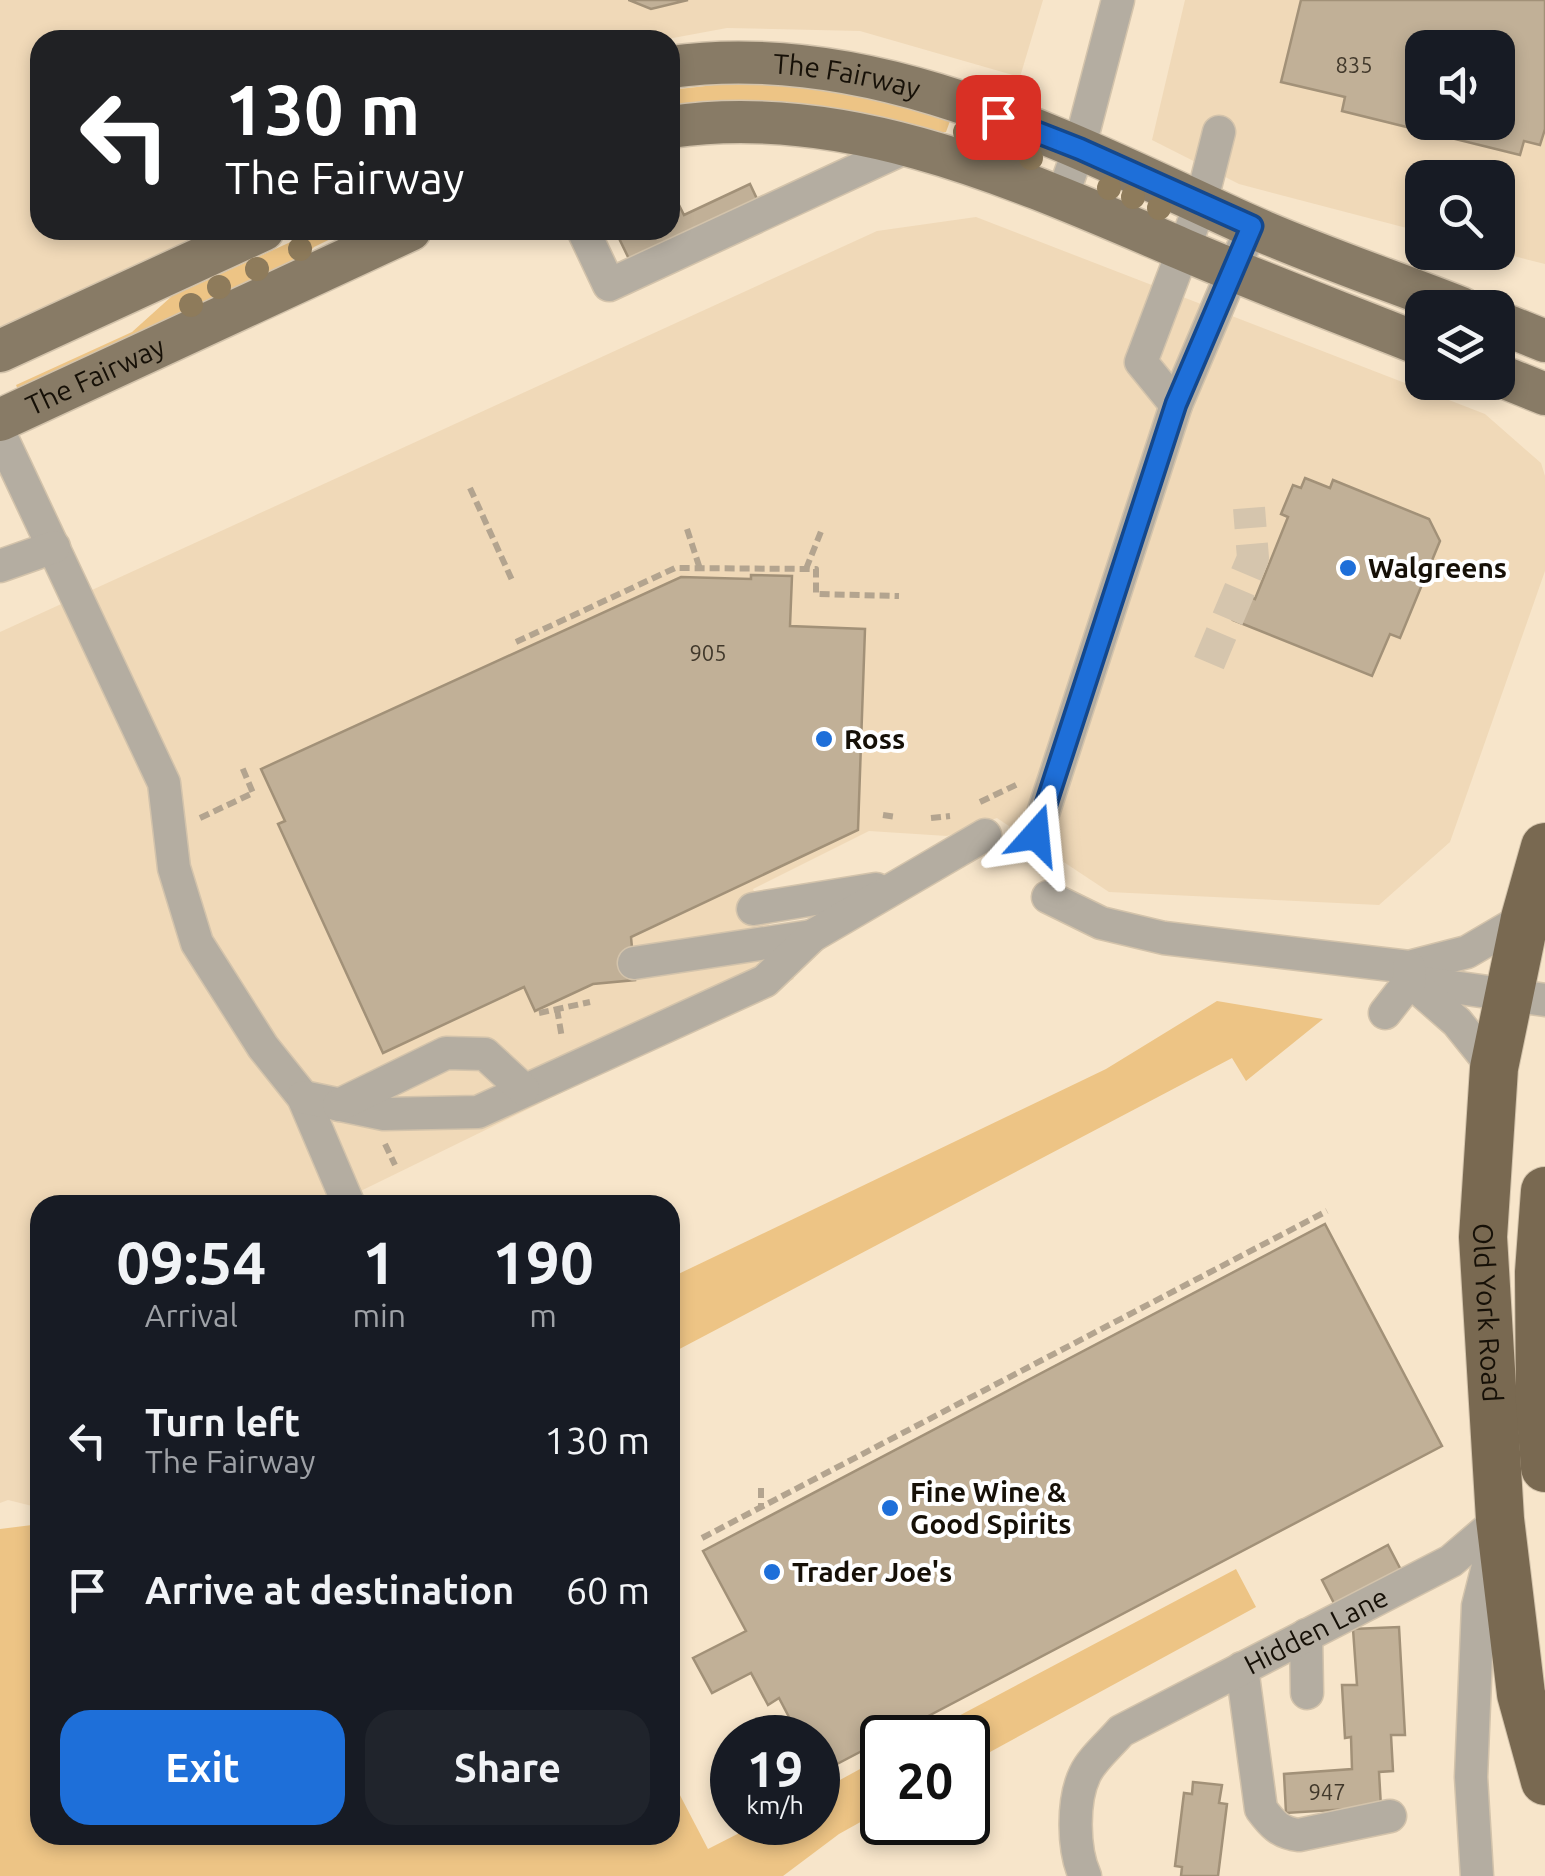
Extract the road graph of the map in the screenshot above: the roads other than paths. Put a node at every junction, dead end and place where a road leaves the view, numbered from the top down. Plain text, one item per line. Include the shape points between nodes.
1 (1118, 0) edge
2 (680, 66) edge
3 (680, 125) edge
4 (1219, 132) dead end
5 (911, 145) junction
6 (1080, 149) junction
7 (1062, 197) junction
8 (1202, 202) junction
9 (1252, 226) junction
10 (242, 240) edge
11 (388, 240) edge
12 (587, 240) edge
13 (1184, 250) junction
14 (1232, 270) junction
15 (1415, 290) edge
16 (1515, 324) edge
17 (1545, 326) edge
18 (1515, 328) edge
19 (1405, 338) edge
20 (1545, 341) edge
21 (0, 352) edge
22 (1515, 382) edge
23 (1545, 394) edge
24 (1176, 404) junction
25 (0, 420) edge
26 (0, 434) edge
27 (54, 546) junction
28 (0, 566) edge
29 (985, 835) dead end
30 (1036, 835) dead end
31 (1545, 847) edge
32 (896, 886) junction
33 (1048, 897) dead end
34 (753, 909) dead end
35 (1526, 918) junction
36 (812, 936) junction
37 (634, 963) dead end
38 (1409, 974) junction
39 (1527, 997) edge
40 (1385, 1012) dead end
41 (1494, 1068) junction
42 (523, 1089) junction
43 (303, 1097) junction
44 (339, 1105) junction
45 (1545, 1192) edge
46 (346, 1195) edge
47 (1543, 1318) edge
48 (1545, 1468) edge
49 (1500, 1518) junction
50 (1306, 1635) junction
51 (1242, 1668) junction
52 (1307, 1693) dead end
53 (1545, 1782) edge
54 (1390, 1816) dead end
55 (1085, 1876) edge
56 (1477, 1876) edge

1 - 6 street
2 - 6 main road, The Fairway via 789,64 883,78
3 - 5 main road, The Fairway via 813,125
4 - 8 street
5 - 7 main road, The Fairway
5 - 12 street via 610,284
6 - 7 street
6 - 8 main road, The Fairway
7 - 13 main road, The Fairway
8 - 9 main road, The Fairway
8 - 13 street
9 - 14 street
9 - 15 main road, The Fairway
10 - 21 main road
11 - 25 main road, The Fairway
13 - 14 main road, The Fairway
13 - 24 street via 1140,362
14 - 19 main road, The Fairway
14 - 24 street
16 - 17 main road
18 - 20 main road
22 - 23 main road
24 - 30 street
26 - 27 street
27 - 28 street
27 - 43 street via 164,783 174,868 197,943
29 - 32 street
31 - 35 highway, Old York Road
32 - 34 street
32 - 36 street
33 - 38 street via 1101,922 1164,938
35 - 38 street
35 - 39 highway, Old York Road
36 - 37 street
36 - 42 street via 765,981
38 - 39 street
38 - 40 street
38 - 41 street
39 - 41 highway, Old York Road
41 - 49 highway, Old York Road via 1484,1237
42 - 44 street via 478,1112 384,1114
42 - 44 street via 485,1054 446,1053
43 - 44 street
43 - 46 street
45 - 47 highway, Old York Road
47 - 48 highway, Old York Road
49 - 50 street, Hidden Lane via 1451,1562
49 - 53 highway, Old York Road via 1521,1694
49 - 56 street via 1478,1606 1471,1778
50 - 51 street, Hidden Lane
50 - 52 street
51 - 54 street via 1260,1809 1273,1825 1299,1835
51 - 55 street, Hidden Lane via 1121,1731 1085,1774 1075,1820 1077,1860

